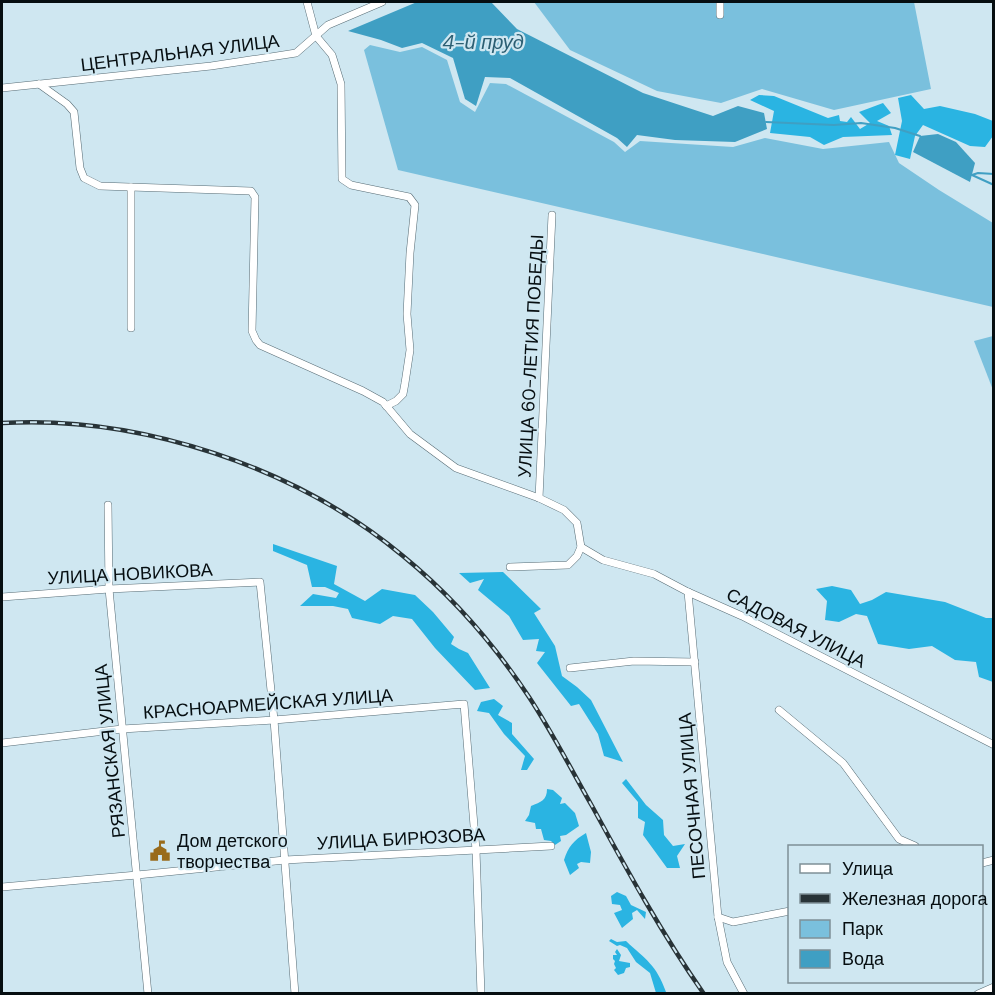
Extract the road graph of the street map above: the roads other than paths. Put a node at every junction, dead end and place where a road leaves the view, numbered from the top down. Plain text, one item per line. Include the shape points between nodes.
1 (307, 2) edge
2 (382, 2) edge
3 (720, 2) edge
4 (720, 15) dead end
5 (316, 36) junction
6 (39, 84) junction
7 (2, 88) edge
8 (131, 187) junction
9 (552, 215) dead end
10 (131, 328) dead end
11 (386, 406) junction
12 (539, 498) junction
13 (108, 505) dead end
14 (581, 547) junction
15 (510, 567) dead end
16 (109, 589) junction
17 (688, 592) junction
18 (2, 597) edge
19 (695, 662) junction
20 (570, 668) dead end
21 (779, 710) dead end
22 (274, 720) junction
23 (122, 729) junction
24 (2, 743) edge
25 (993, 745) edge
26 (913, 845) edge
27 (551, 846) dead end
28 (476, 850) junction
29 (285, 860) junction
30 (137, 875) junction
31 (2, 887) edge
32 (788, 911) edge
33 (718, 916) junction
34 (993, 987) edge
35 (148, 993) edge
36 (295, 993) edge
37 (481, 993) edge
38 (744, 993) edge
39 (978, 993) edge

1 - 5 street
2 - 5 street, ЦЕНТРАЛЬНАЯ УЛИЦА via 328,25
3 - 4 street
5 - 6 street, ЦЕНТРАЛЬНАЯ УЛИЦА via 296,53
5 - 11 street via 332,55 340,84 342,179 351,185 409,197 415,205 407,314 410,350 403,394
6 - 7 street, ЦЕНТРАЛЬНАЯ УЛИЦА
6 - 8 street via 74,112 84,178 100,186
8 - 10 street
8 - 11 street via 251,191 255,197 252,331 256,340
9 - 12 street, УЛИЦА 60-ЛЕТИЯ ПОБЕДЫ
11 - 12 street via 410,434 456,468
12 - 14 street via 564,510 577,523
13 - 16 street, РЯЗАНСКАЯ УЛИЦА
14 - 15 street via 568,565
14 - 17 street, САДОВАЯ УЛИЦА via 603,560 654,574
16 - 18 street, УЛИЦА НОВИКОВА
16 - 22 street, УЛИЦА НОВИКОВА via 260,582
16 - 23 street, РЯЗАНСКАЯ УЛИЦА
17 - 19 street, ПЕСОЧНАЯ УЛИЦА
17 - 25 street, САДОВАЯ УЛИЦА
19 - 20 street via 634,661
19 - 33 street, ПЕСОЧНАЯ УЛИЦА
21 - 26 street via 843,764 899,839
22 - 23 street, КРАСНОАРМЕЙСКАЯ УЛИЦА
22 - 28 street, КРАСНОАРМЕЙСКАЯ УЛИЦА via 464,704
22 - 29 street
23 - 24 street, КРАСНОАРМЕЙСКАЯ УЛИЦА
23 - 30 street, РЯЗАНСКАЯ УЛИЦА
27 - 28 street, УЛИЦА БИРЮЗОВА
28 - 29 street, УЛИЦА БИРЮЗОВА
28 - 37 street
29 - 30 street, УЛИЦА БИРЮЗОВА
29 - 36 street
30 - 31 street, УЛИЦА БИРЮЗОВА
30 - 35 street, РЯЗАНСКАЯ УЛИЦА
32 - 33 street via 733,922
33 - 38 street, ПЕСОЧНАЯ УЛИЦА via 727,962
34 - 39 street

